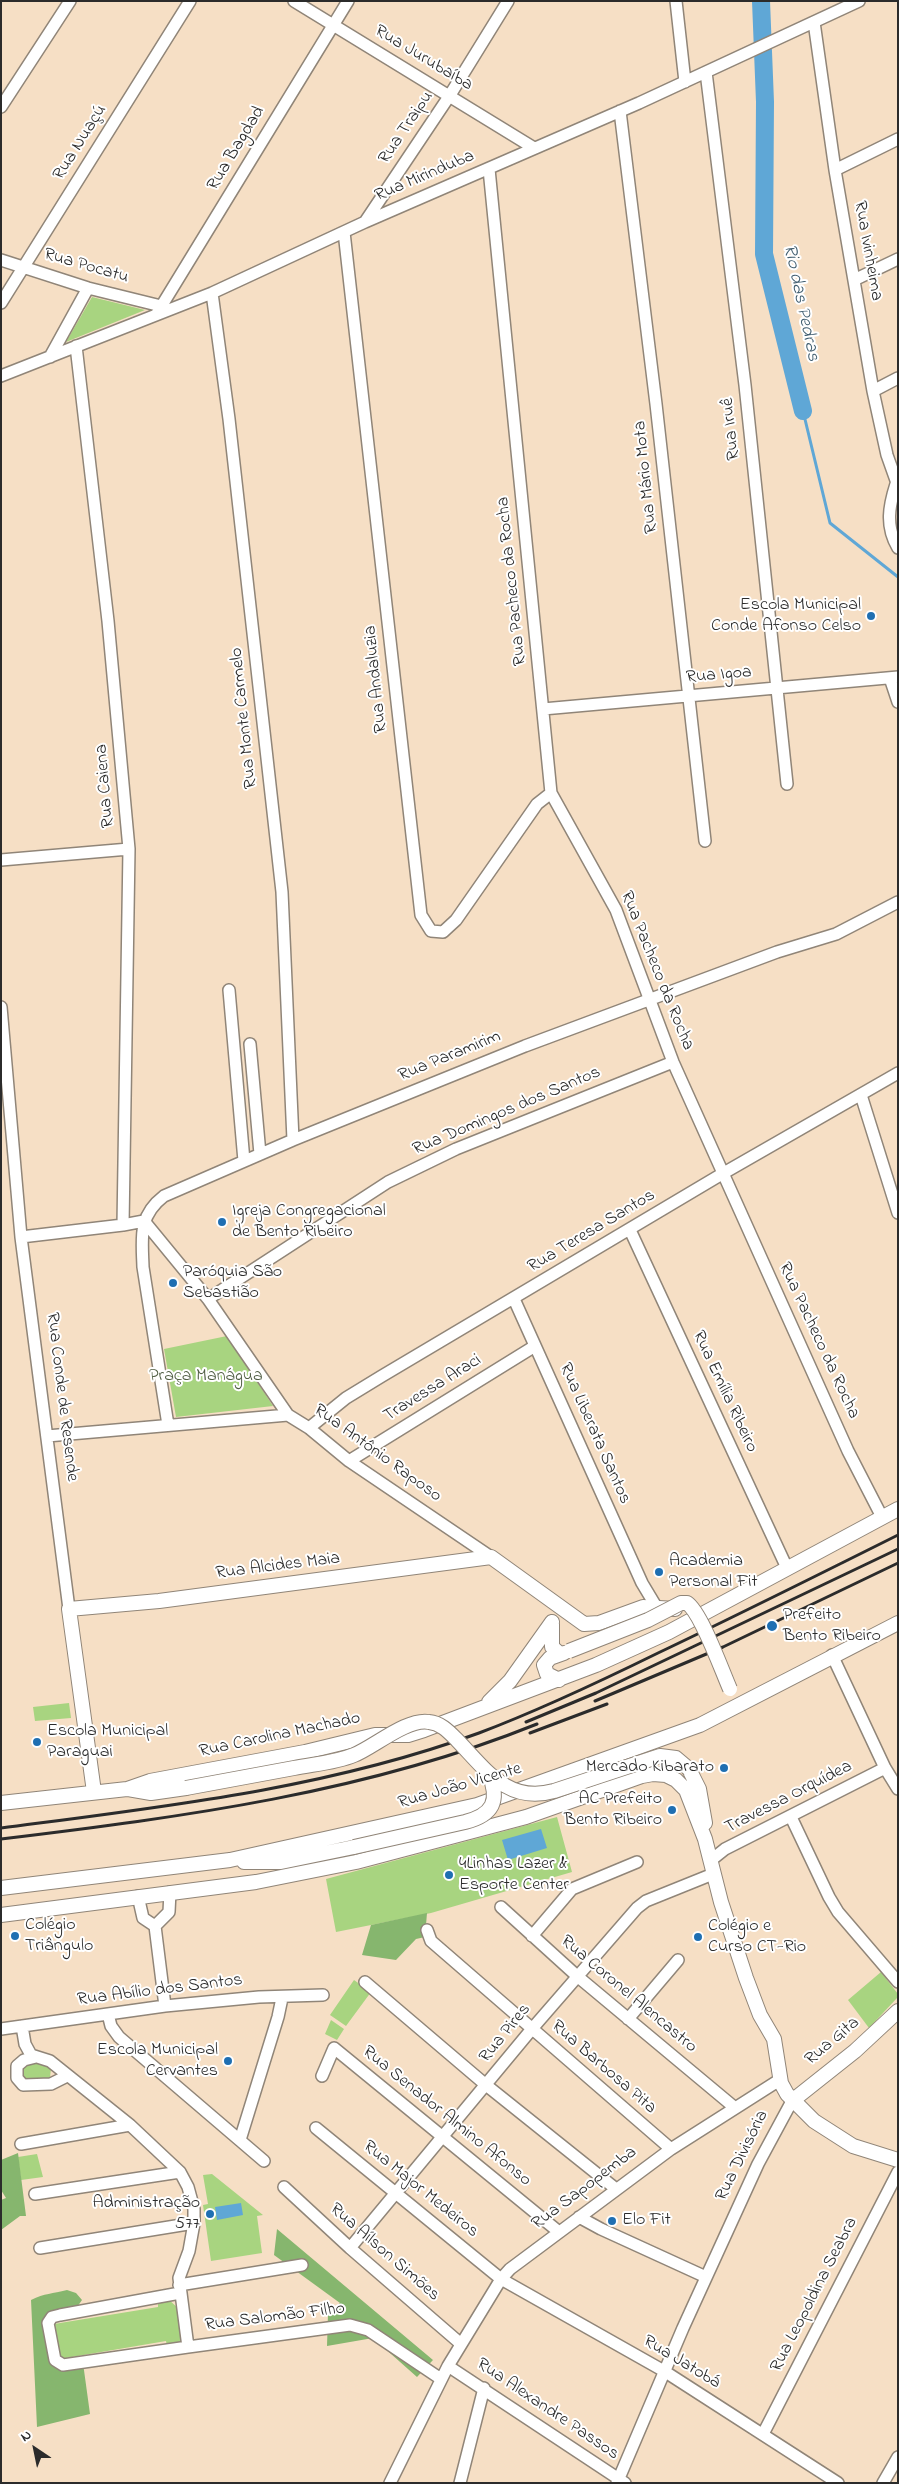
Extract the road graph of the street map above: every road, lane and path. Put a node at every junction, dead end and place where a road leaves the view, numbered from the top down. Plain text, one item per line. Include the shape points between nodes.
1 (70, 1) edge
2 (190, 1) edge
3 (294, 1) edge
4 (348, 1) edge
5 (508, 1) edge
6 (676, 1) edge
7 (859, 1) edge
8 (814, 22) junction
9 (333, 25) junction
10 (706, 72) junction
11 (685, 82) junction
12 (450, 95) junction
13 (1, 108) edge
14 (620, 111) junction
15 (898, 139) edge
16 (534, 148) junction
17 (489, 169) junction
18 (835, 170) junction
19 (365, 222) junction
20 (344, 232) junction
21 (898, 258) edge
22 (1, 260) edge
23 (24, 268) junction
24 (854, 280) junction
25 (88, 288) junction
26 (212, 293) junction
27 (1, 303) edge
28 (159, 310) junction
29 (76, 346) junction
30 (50, 357) junction
31 (1, 376) edge
32 (898, 378) edge
33 (873, 390) junction
34 (897, 485) edge
35 (898, 548) edge
36 (894, 678) edge
37 (776, 688) junction
38 (687, 696) junction
39 (898, 702) edge
40 (543, 709) junction
41 (787, 784) dead end
42 (551, 793) junction
43 (705, 841) dead end
44 (129, 849) junction
45 (1, 860) edge
46 (898, 902) edge
47 (229, 990) dead end
48 (649, 999) junction
49 (1, 1007) edge
50 (2, 1023) edge
51 (250, 1044) dead end
52 (673, 1062) junction
53 (898, 1073) edge
54 (861, 1094) junction
55 (293, 1140) junction
56 (260, 1154) junction
57 (244, 1161) junction
58 (722, 1174) junction
59 (898, 1213) edge
60 (144, 1220) junction
61 (123, 1225) junction
62 (630, 1230) junction
63 (21, 1237) junction
64 (208, 1299) junction
65 (514, 1299) junction
66 (535, 1346) junction
67 (288, 1415) junction
68 (168, 1425) junction
69 (309, 1428) junction
70 (47, 1436) junction
71 (349, 1460) junction
72 (898, 1509) edge
73 (882, 1517) junction
74 (491, 1557) junction
75 (787, 1568) junction
76 (642, 1583) junction
77 (542, 1596) junction
78 (715, 1606) junction
79 (636, 1608) junction
80 (657, 1608) junction
81 (69, 1609) junction
82 (552, 1622) junction
83 (898, 1623) edge
84 (564, 1652) junction
85 (832, 1655) junction
86 (559, 1680) junction
87 (738, 1706) junction
88 (481, 1708) junction
89 (885, 1768) junction
90 (489, 1774) junction
91 (127, 1789) junction
92 (898, 1789) edge
93 (94, 1792) junction
94 (1, 1802) edge
95 (428, 1817) junction
96 (791, 1817) junction
97 (705, 1839) junction
98 (436, 1842) junction
99 (230, 1860) junction
100 (638, 1862) dead end
101 (712, 1867) junction
102 (1, 1888) edge
103 (170, 1892) junction
104 (138, 1896) junction
105 (501, 1907) dead end
106 (1, 1915) edge
107 (155, 1926) junction
108 (427, 1930) dead end
109 (532, 1936) junction
110 (678, 1960) dead end
111 (576, 1976) junction
112 (365, 1982) dead end
113 (898, 1982) edge
114 (323, 1995) dead end
115 (282, 1998) junction
116 (165, 2006) junction
117 (898, 2011) edge
118 (108, 2014) junction
119 (628, 2018) junction
120 (22, 2026) junction
121 (1, 2029) edge
122 (531, 2030) junction
123 (27, 2047) junction
124 (36, 2057) junction
125 (22, 2061) junction
126 (67, 2076) junction
127 (322, 2076) dead end
128 (781, 2079) junction
129 (486, 2085) junction
130 (792, 2101) junction
131 (734, 2107) junction
132 (130, 2125) junction
133 (316, 2128) dead end
134 (443, 2138) junction
135 (240, 2140) junction
136 (21, 2144) dead end
137 (671, 2149) junction
138 (264, 2160) dead end
139 (898, 2160) edge
140 (180, 2172) junction
141 (898, 2172) edge
142 (284, 2187) dead end
143 (616, 2189) junction
144 (35, 2194) dead end
145 (397, 2194) junction
146 (579, 2217) junction
147 (194, 2223) junction
148 (559, 2232) junction
149 (40, 2248) dead end
150 (350, 2248) junction
151 (302, 2265) dead end
152 (706, 2277) junction
153 (501, 2279) junction
154 (179, 2289) junction
155 (461, 2344) junction
156 (188, 2347) junction
157 (448, 2366) junction
158 (664, 2371) junction
159 (441, 2379) junction
160 (484, 2388) junction
161 (763, 2434) junction
162 (898, 2456) edge
163 (620, 2481) edge
164 (390, 2483) edge
165 (460, 2483) edge
166 (838, 2483) edge
167 (883, 2483) edge

1 - 13 street
2 - 23 street, Rua Nuaçú
3 - 9 street, Rua Jurubaíba
4 - 9 street, Rua Bagdad
5 - 12 street, Rua Traipu
6 - 11 street
7 - 8 street, Rua Mirinduba
8 - 10 street, Rua Mirinduba
8 - 18 street, Rua Ivinheima
9 - 12 street, Rua Jurubaíba
9 - 28 street, Rua Bagdad
10 - 11 street, Rua Mirinduba
10 - 37 street, Rua Iruê via 745,385
11 - 14 street, Rua Mirinduba
12 - 16 street, Rua Jurubaíba
12 - 19 street, Rua Traipu
14 - 16 street, Rua Mirinduba
14 - 38 street, Rua Mário Mota
15 - 18 street
16 - 17 street, Rua Mirinduba
17 - 19 street, Rua Mirinduba
17 - 40 street, Rua Pacheco da Rocha
18 - 24 street, Rua Ivinheima
19 - 20 street, Rua Mirinduba
20 - 26 street, Rua Mirinduba
20 - 42 street, Rua Andaluzia via 421,915 431,931 443,932 456,920 537,804
21 - 24 street
22 - 23 street, Rua Pocatu
23 - 25 street, Rua Pocatu
23 - 27 street, Rua Nuaçú
24 - 33 street, Rua Ivinheima
25 - 28 street, Rua Pocatu
25 - 30 street
26 - 28 street, Rua Mirinduba
26 - 55 street, Rua Monte Carmelo via 282,892
28 - 29 street, Rua Mirinduba
29 - 30 street, Rua Mirinduba
29 - 44 street, Rua Caiena via 108,621
30 - 31 street, Rua Mirinduba
32 - 33 street
33 - 34 street, Rua Ivinheima
34 - 35 street, Rua Ivinheima via 888,513
36 - 37 street, Rua Igoa
36 - 39 street
37 - 38 street, Rua Igoa
37 - 41 street, Rua Iruê
38 - 40 street, Rua Igoa
38 - 43 street, Rua Mário Mota
40 - 42 street, Rua Pacheco da Rocha
42 - 48 street, Rua Pacheco da Rocha via 616,910
44 - 45 street
44 - 61 street, Rua Caiena
46 - 48 street, Rua Paramirim via 836,934
47 - 57 street
48 - 52 street, Rua Pacheco da Rocha
48 - 55 street, Rua Paramirim
49 - 50 street, Rua Conde de Resende
50 - 63 street, Rua Conde de Resende
51 - 56 street
52 - 58 street, Rua Pacheco da Rocha
52 - 64 street, Rua Domingos dos Santos via 456,1148 388,1182
53 - 54 street, Rua Teresa Santos
54 - 58 street, Rua Teresa Santos
54 - 59 street
55 - 56 street, Rua Paramirim
56 - 57 street, Rua Paramirim
57 - 60 street, Rua Paramirim via 164,1196 153,1204
58 - 62 street, Rua Teresa Santos
58 - 73 street, Rua Pacheco da Rocha via 848,1451
60 - 61 street
60 - 64 street
60 - 68 street via 144,1267
61 - 63 street
62 - 65 street, Rua Teresa Santos
62 - 75 street, Rua Emília Ribeiro
63 - 70 street, Rua Conde de Resende
64 - 67 street
65 - 66 street, Rua Liberata Santos
65 - 69 street, Rua Teresa Santos via 346,1398
66 - 71 street, Travessa Araci
66 - 76 street, Rua Liberata Santos
67 - 68 street, Rua Antônio Raposo
67 - 69 street, Rua Antônio Raposo
68 - 70 street, Rua Antônio Raposo
69 - 71 street, Rua Antônio Raposo
70 - 81 street, Rua Conde de Resende
71 - 74 street, Rua Antônio Raposo
72 - 73 main road, Rua Carolina Machado
73 - 75 main road, Rua Carolina Machado
74 - 77 main road, Rua Antônio Raposo
74 - 81 main road, Rua Alcides Maia via 159,1601
75 - 78 main road, Rua Carolina Machado
76 - 79 street via 642,1597
76 - 80 street, Rua Liberata Santos
77 - 79 main road, Rua Antônio Raposo via 587,1625
77 - 82 main road, Rua Antônio Raposo via 551,1612
78 - 80 main road, Rua Antônio Raposo via 695,1610
78 - 86 main road, Rua Carolina Machado via 669,1632
79 - 80 main road, Rua Antônio Raposo
81 - 93 main road, Rua Conde de Resende
82 - 84 main road, Rua Antônio Raposo via 552,1647
82 - 88 main road via 505,1687
83 - 85 main road, Rua João Vicente
84 - 86 main road via 548,1660 544,1667 549,1676
84 - 87 main road, bridge via 685,1602 692,1606
85 - 87 main road, Rua João Vicente
85 - 89 street
86 - 88 main road, Rua Carolina Machado
87 - 95 main road, Rua João Vicente via 700,1725 531,1787
88 - 91 main road, Rua Carolina Machado via 416,1733 375,1735 305,1752 150,1781
89 - 92 street
89 - 96 street, Travessa Orquídea
90 - 91 main road, bridge via 445,1729 424,1721 346,1758 151,1793
90 - 97 main road, Rua Divisória, bridge via 509,1788 536,1795 660,1756 676,1758 690,1769 700,1795
90 - 99 main road, bridge via 494,1786 490,1809 482,1816 465,1822 281,1862
91 - 93 main road, Rua Carolina Machado
93 - 94 main road, Rua Carolina Machado
95 - 98 main road via 440,1827
95 - 99 main road, Rua João Vicente
96 - 101 street, Travessa Orquídea via 725,1849
96 - 113 street via 838,1912
97 - 98 main road, Rua Divisória via 686,1790 676,1780 658,1774 642,1776 526,1817
97 - 101 main road, Rua Divisória
98 - 103 main road via 256,1882
99 - 102 main road, Rua João Vicente
100 - 109 street via 572,1889
101 - 111 street, Rua Pires via 641,1904
101 - 128 main road, Rua Divisória via 751,1994 776,2046
103 - 104 main road
103 - 107 street via 169,1912
104 - 106 main road
104 - 107 street via 143,1918
105 - 109 street, Rua Coronel Alencastro
107 - 116 street
108 - 122 street, Rua Barbosa Pita via 431,1941
109 - 111 street, Rua Coronel Alencastro
110 - 119 street
111 - 119 street, Rua Coronel Alencastro
111 - 122 street, Rua Pires
112 - 129 street
114 - 115 street, Rua Abílio dos Santos
115 - 116 street, Rua Abílio dos Santos
115 - 135 street
116 - 118 street, Rua Abílio dos Santos
117 - 130 main road, Rua Gita
118 - 120 street, Rua Abílio dos Santos
118 - 135 street via 119,2037
119 - 131 street, Rua Coronel Alencastro
120 - 121 street, Rua Abílio dos Santos
120 - 123 street, Rua Salomão Filho
122 - 129 street, Rua Pires
122 - 137 street, Rua Barbosa Pita
123 - 124 street, Rua Salomão Filho
123 - 125 street
124 - 125 street
124 - 126 street, Rua Salomão Filho via 50,2061
125 - 126 street via 16,2073 25,2086 50,2084
126 - 132 street, Rua Salomão Filho
127 - 134 street, Rua Senador Almino Afonso via 334,2048
128 - 130 main road, Rua Divisória
128 - 131 street, Rua Sapopemba
129 - 134 street, Rua Pires
129 - 143 street
130 - 139 main road via 853,2146
130 - 152 street, Rua Divisória
131 - 137 street, Rua Sapopemba
132 - 136 street
132 - 140 street, Rua Salomão Filho
133 - 145 street, Rua Major Medeiros
134 - 145 street, Rua Pires
134 - 148 street, Rua Senador Almino Afonso
135 - 138 street
137 - 143 street, Rua Sapopemba
140 - 144 street
140 - 147 street, Rua Salomão Filho via 191,2196
141 - 161 street, Rua Leopoldina Seabra
142 - 150 street, Rua Aílson Simões
143 - 146 street, Rua Sapopemba
145 - 150 street, Rua Pires
145 - 153 street, Rua Major Medeiros
146 - 148 street, Rua Sapopemba
146 - 152 street
147 - 149 street
147 - 154 street, Rua Salomão Filho via 190,2251 180,2272
148 - 153 street, Rua Sapopemba
150 - 155 street, Rua Aílson Simões
151 - 154 street, Rua Salomão Filho
152 - 158 street, Rua Divisória
153 - 155 street, Rua Sapopemba
153 - 158 street, Rua Jatobá
154 - 156 street, Rua Salomão Filho
154 - 156 street, Rua Salomão Filho via 52,2317 48,2323 55,2360 63,2365
155 - 157 street, Rua Sapopemba
156 - 159 street, Rua Salomão Filho via 350,2325 368,2330
157 - 159 street, Rua Sapopemba
157 - 160 street, Rua Alexandre Passos
158 - 161 street, Rua Jatobá
158 - 163 street, Rua Divisória
159 - 164 street, Rua Sapopemba
160 - 163 street, Rua Alexandre Passos
160 - 165 street
161 - 166 street, Rua Jatobá
162 - 167 street

